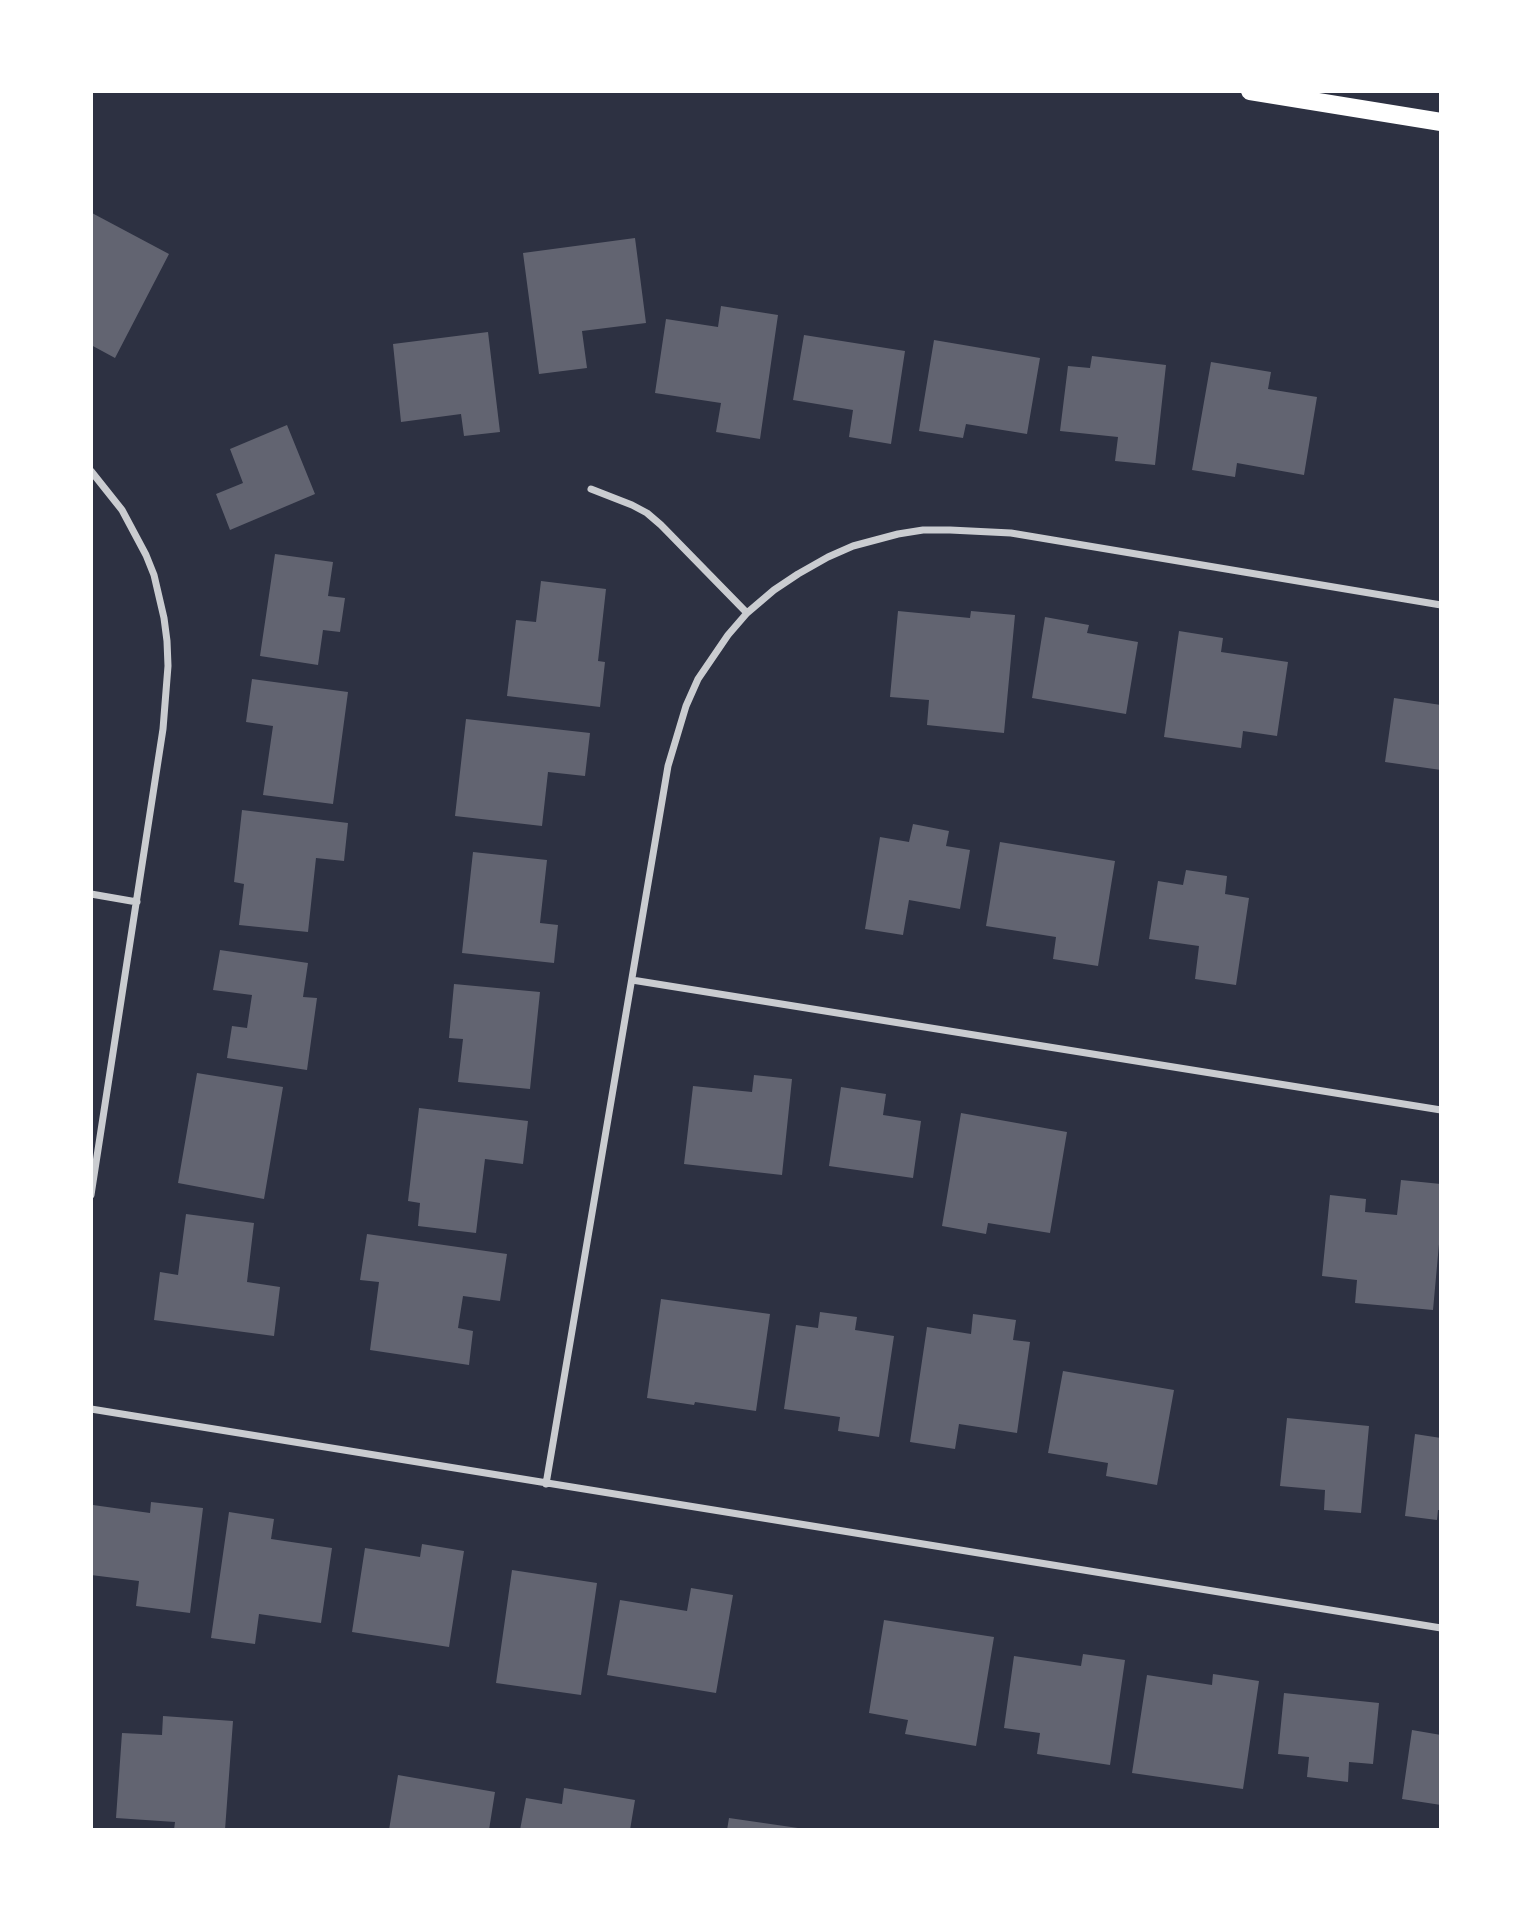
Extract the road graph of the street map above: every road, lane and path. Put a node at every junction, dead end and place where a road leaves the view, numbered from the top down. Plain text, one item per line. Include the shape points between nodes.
1 (1250, 91) edge
2 (1441, 122) edge
3 (91, 471) edge
4 (591, 489) dead end
5 (1441, 605) edge
6 (747, 613) junction
7 (91, 894) edge
8 (137, 902) junction
9 (632, 980) junction
10 (1441, 1110) edge
11 (91, 1195) edge
12 (91, 1409) edge
13 (546, 1484) junction
14 (1441, 1628) edge

1 - 2 main road
3 - 8 street via 122,510 146,555 167,641 167,697
4 - 6 street via 647,513
5 - 6 street via 1011,533 923,530 853,546 798,574
6 - 9 street via 698,679 677,733
7 - 8 street
8 - 11 street
9 - 10 street
9 - 13 street
12 - 13 street
13 - 14 street

